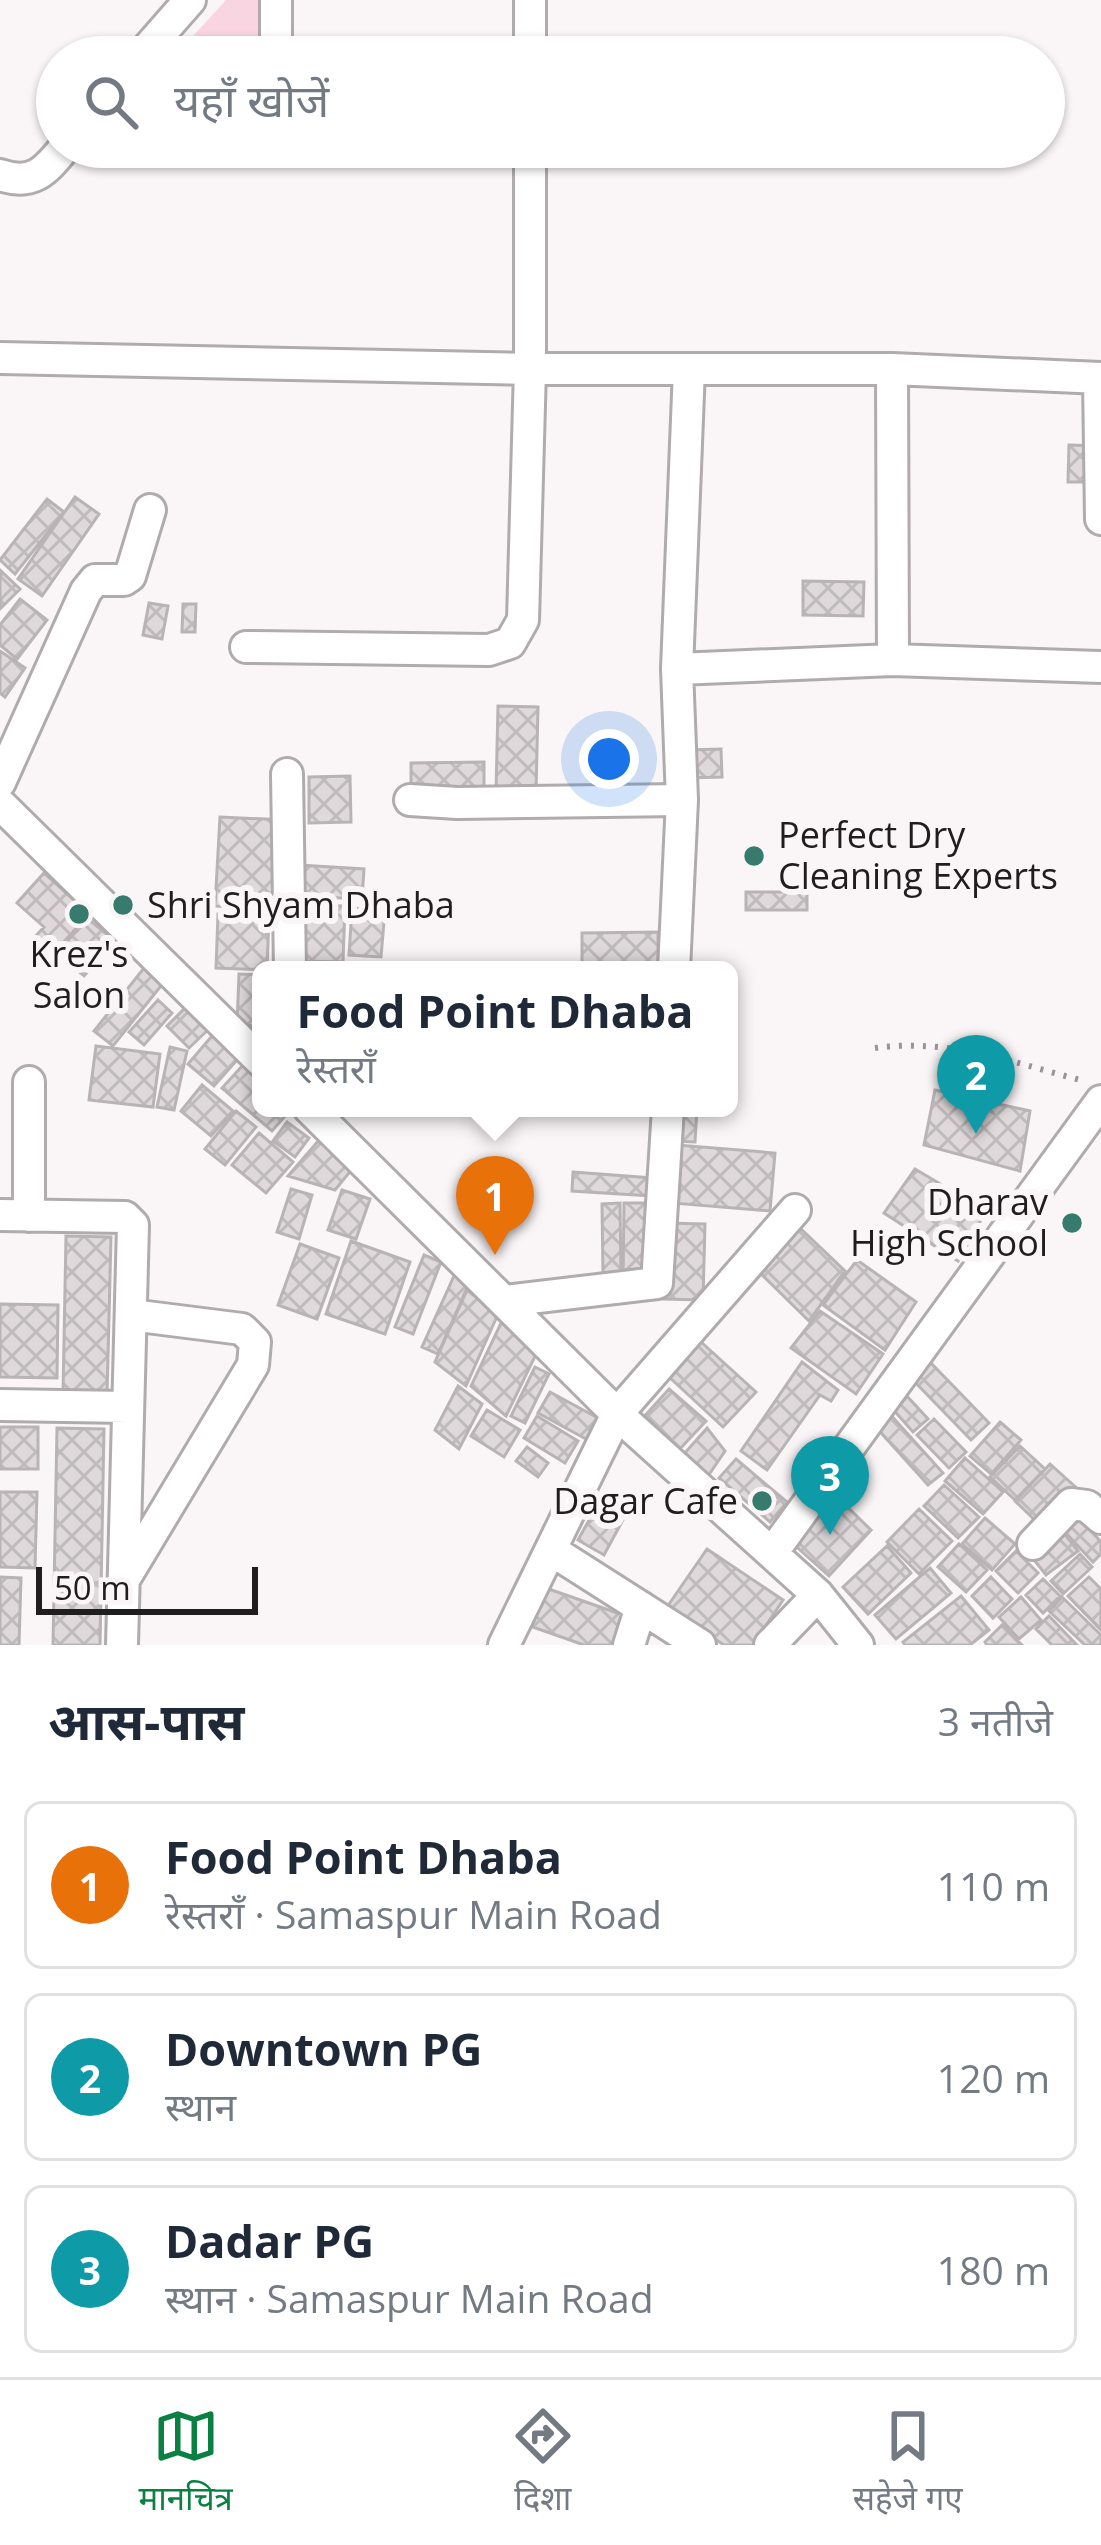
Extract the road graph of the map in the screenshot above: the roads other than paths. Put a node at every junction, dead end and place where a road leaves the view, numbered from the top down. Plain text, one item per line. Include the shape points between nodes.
1 (276, 0) edge
2 (530, 0) edge
3 (176, 4) edge
4 (154, 36) edge
5 (276, 36) edge
6 (530, 36) edge
7 (46, 168) edge
8 (530, 168) edge
9 (0, 176) edge
10 (0, 358) edge
11 (530, 369) junction
12 (689, 369) junction
13 (892, 369) junction
14 (1100, 378) edge
15 (150, 510) dead end
16 (1101, 519) edge
17 (246, 647) dead end
18 (893, 660) junction
19 (1101, 667) edge
20 (677, 669) junction
21 (287, 774) dead end
22 (0, 782) edge
23 (410, 800) dead end
24 (682, 800) junction
25 (0, 804) edge
26 (290, 961) edge
27 (674, 961) edge
28 (252, 1052) edge
29 (29, 1082) dead end
30 (1091, 1090) edge
31 (318, 1117) edge
32 (668, 1117) edge
33 (795, 1210) dead end
34 (14, 1215) edge
35 (504, 1301) junction
36 (131, 1315) junction
37 (0, 1405) edge
38 (128, 1407) junction
39 (617, 1414) junction
40 (1101, 1518) edge
41 (1033, 1544) dead end
42 (551, 1550) junction
43 (772, 1553) junction
44 (124, 1580) junction
45 (818, 1595) junction
46 (641, 1607) junction
47 (122, 1645) edge
48 (505, 1645) edge
49 (629, 1645) edge
50 (700, 1645) edge
51 (770, 1645) edge
52 (858, 1645) edge

1 - 5 street
2 - 6 street
3 - 4 street
7 - 9 street via 20,181
8 - 11 street
10 - 11 street
11 - 12 street
11 - 17 street via 523,620 510,643 489,650
12 - 13 street
12 - 20 street
13 - 14 street
13 - 18 street
14 - 16 street
15 - 22 street via 130,576 95,580 86,591
18 - 19 street
18 - 20 street
20 - 24 street
21 - 26 street
23 - 24 street
24 - 27 street
25 - 28 street
29 - 34 street
30 - 43 street
31 - 35 street
32 - 35 street via 657,1283
33 - 39 street
34 - 36 street via 125,1217 135,1238
35 - 39 street
36 - 38 street
36 - 44 street via 242,1329 255,1342 253,1365
37 - 38 street
38 - 44 street
39 - 42 street
39 - 43 street
40 - 41 street via 1071,1504
42 - 46 street
42 - 48 street
43 - 45 street
44 - 47 street
45 - 51 street
45 - 52 street
46 - 49 street
46 - 50 street

